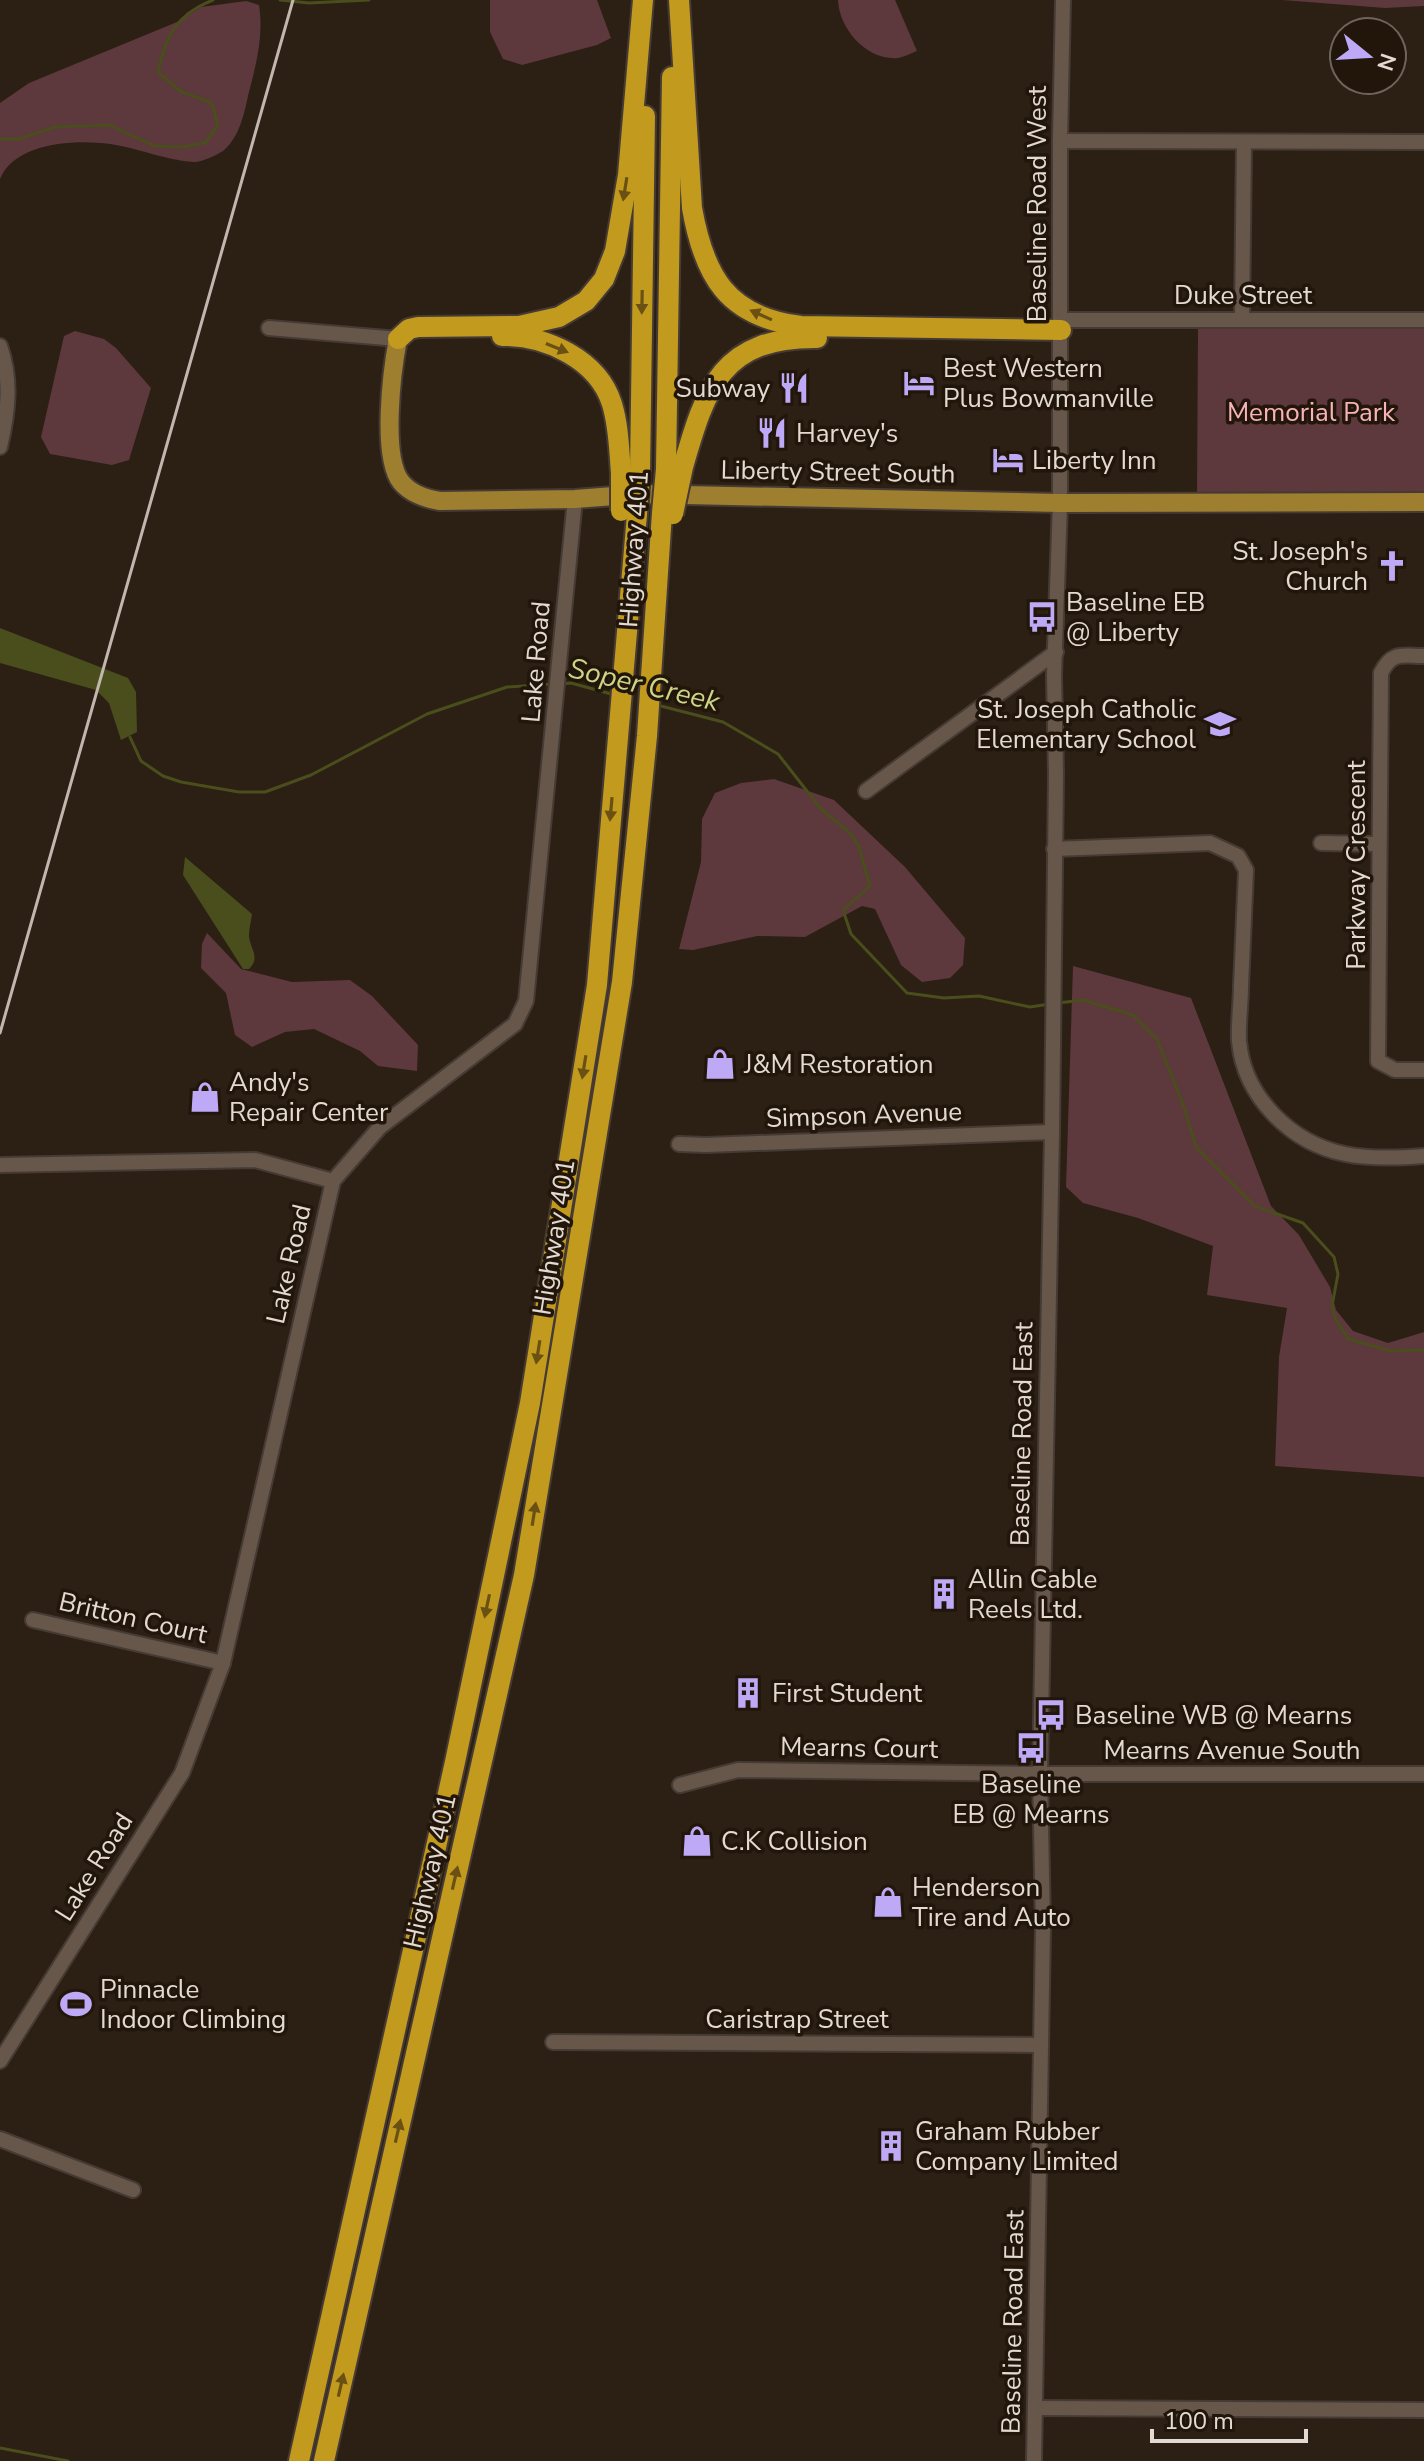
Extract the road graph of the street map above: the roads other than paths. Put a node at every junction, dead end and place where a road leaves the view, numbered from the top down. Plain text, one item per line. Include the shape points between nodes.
1 (645, 0) edge
2 (676, 0) edge
3 (1063, 0) edge
4 (1060, 141) junction
5 (1244, 142) junction
6 (1424, 142) edge
7 (1242, 319) junction
8 (1424, 320) edge
9 (269, 328) dead end
10 (1061, 331) junction
11 (398, 339) junction
12 (0, 346) edge
13 (0, 447) edge
14 (675, 468) junction
15 (631, 472) junction
16 (575, 499) junction
17 (1424, 502) edge
18 (1060, 503) junction
19 (1056, 652) junction
20 (1424, 656) edge
21 (866, 791) dead end
22 (1321, 843) dead end
23 (1379, 844) junction
24 (1054, 849) junction
25 (1424, 1070) edge
26 (1052, 1132) junction
27 (679, 1144) dead end
28 (1424, 1156) edge
29 (0, 1165) edge
30 (333, 1181) junction
31 (33, 1620) dead end
32 (223, 1663) junction
33 (1040, 1774) junction
34 (1424, 1774) edge
35 (680, 1785) dead end
36 (553, 2042) dead end
37 (1041, 2045) junction
38 (0, 2061) edge
39 (0, 2139) edge
40 (133, 2190) dead end
41 (1035, 2408) junction
42 (1424, 2410) edge
43 (299, 2461) edge
44 (324, 2461) edge
45 (1034, 2461) edge

1 -> 11 highway via 628,175 615,251 604,279 586,301 559,317 519,326 418,327
1 -> 15 highway, Highway 401
10 -> 2 highway via 793,325 754,313 727,294 708,267 692,208
2 - 14 highway, Highway 401
3 - 4 street, Baseline Road West
4 - 5 street
4 - 10 street, Baseline Road West
5 - 6 street
5 - 7 street
7 - 8 street, Duke Street
7 - 10 street, Duke Street
9 - 11 street
10 - 14 highway via 767,343 739,357 716,380
10 - 18 street, Baseline Road West
11 -> 15 highway via 520,335 579,358 611,401
11 - 16 main road, Liberty Street South via 390,417 393,461 402,483 440,501
12 - 13 street via 7,364 8,410
44 -> 14 highway, Highway 401, bridge via 524,1575 622,982 651,688 660,653
15 -> 43 highway, Highway 401, bridge via 625,660 597,985 530,1403
16 - 18 main road, Liberty Street South via 640,494
16 - 30 street, Lake Road via 526,1001 515,1024 380,1127
17 - 18 main road, Liberty Street South
18 - 19 street, Baseline Road East
19 - 21 street
19 - 24 street, Baseline Road East
20 - 23 street, Parkway Crescent via 1396,656 1381,673
22 - 23 street
23 - 25 street, Parkway Crescent via 1378,1061 1395,1070
24 - 26 street, Baseline Road East
24 - 28 street via 1210,843 1238,856 1246,870 1239,1041 1252,1085 1283,1124 1328,1150
26 - 27 street, Simpson Avenue
26 - 33 street, Baseline Road East
29 - 30 street via 255,1160
30 - 32 street, Lake Road
31 - 32 street, Britton Court
32 - 38 street, Lake Road via 182,1773
33 - 34 street, Mearns Avenue South
33 - 35 street, Mearns Court via 738,1770
33 - 37 street, Baseline Road East
36 - 37 street, Caristrap Street
37 - 41 street, Baseline Road East
39 - 40 street
41 - 42 street
41 - 45 street, Baseline Road East

